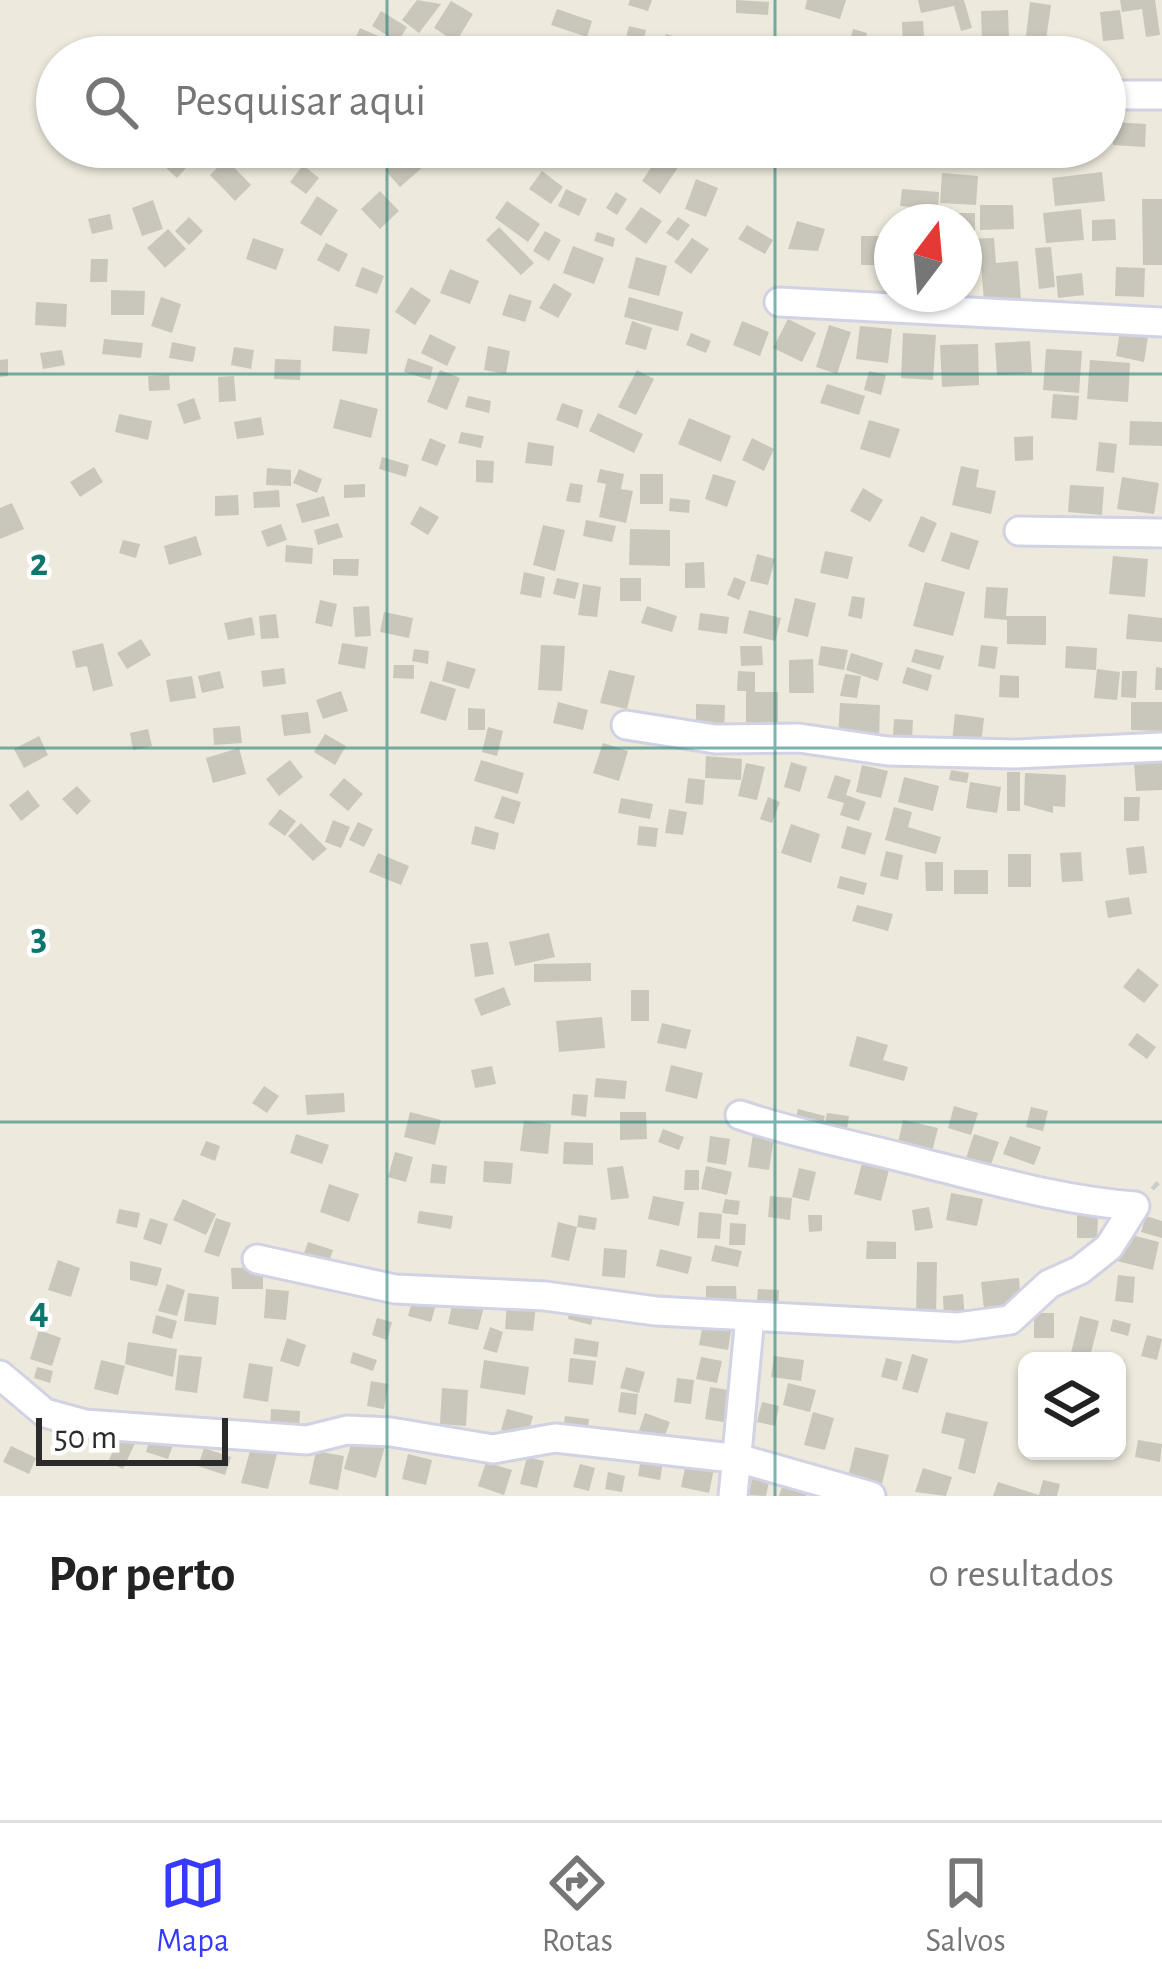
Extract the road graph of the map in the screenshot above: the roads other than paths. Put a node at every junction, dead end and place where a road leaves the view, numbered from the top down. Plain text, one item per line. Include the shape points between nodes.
1 (1126, 95) edge
2 (1162, 95) edge
3 (779, 302) dead end
4 (1162, 322) edge
5 (1019, 531) dead end
6 (1162, 533) edge
7 (626, 725) dead end
8 (1162, 747) edge
9 (740, 1115) dead end
10 (257, 1258) dead end
11 (750, 1317) junction
12 (0, 1375) edge
13 (741, 1459) junction
14 (734, 1496) edge
15 (871, 1496) edge

1 - 2 street
3 - 4 street
5 - 6 street
7 - 8 street via 888,751
9 - 11 street via 1090,1203 1135,1206 1109,1246 1010,1320 958,1327
10 - 11 street via 395,1288
11 - 13 street
12 - 13 street via 45,1414 85,1424 307,1440 347,1430 391,1432 493,1449 555,1438
13 - 14 street
13 - 15 street

